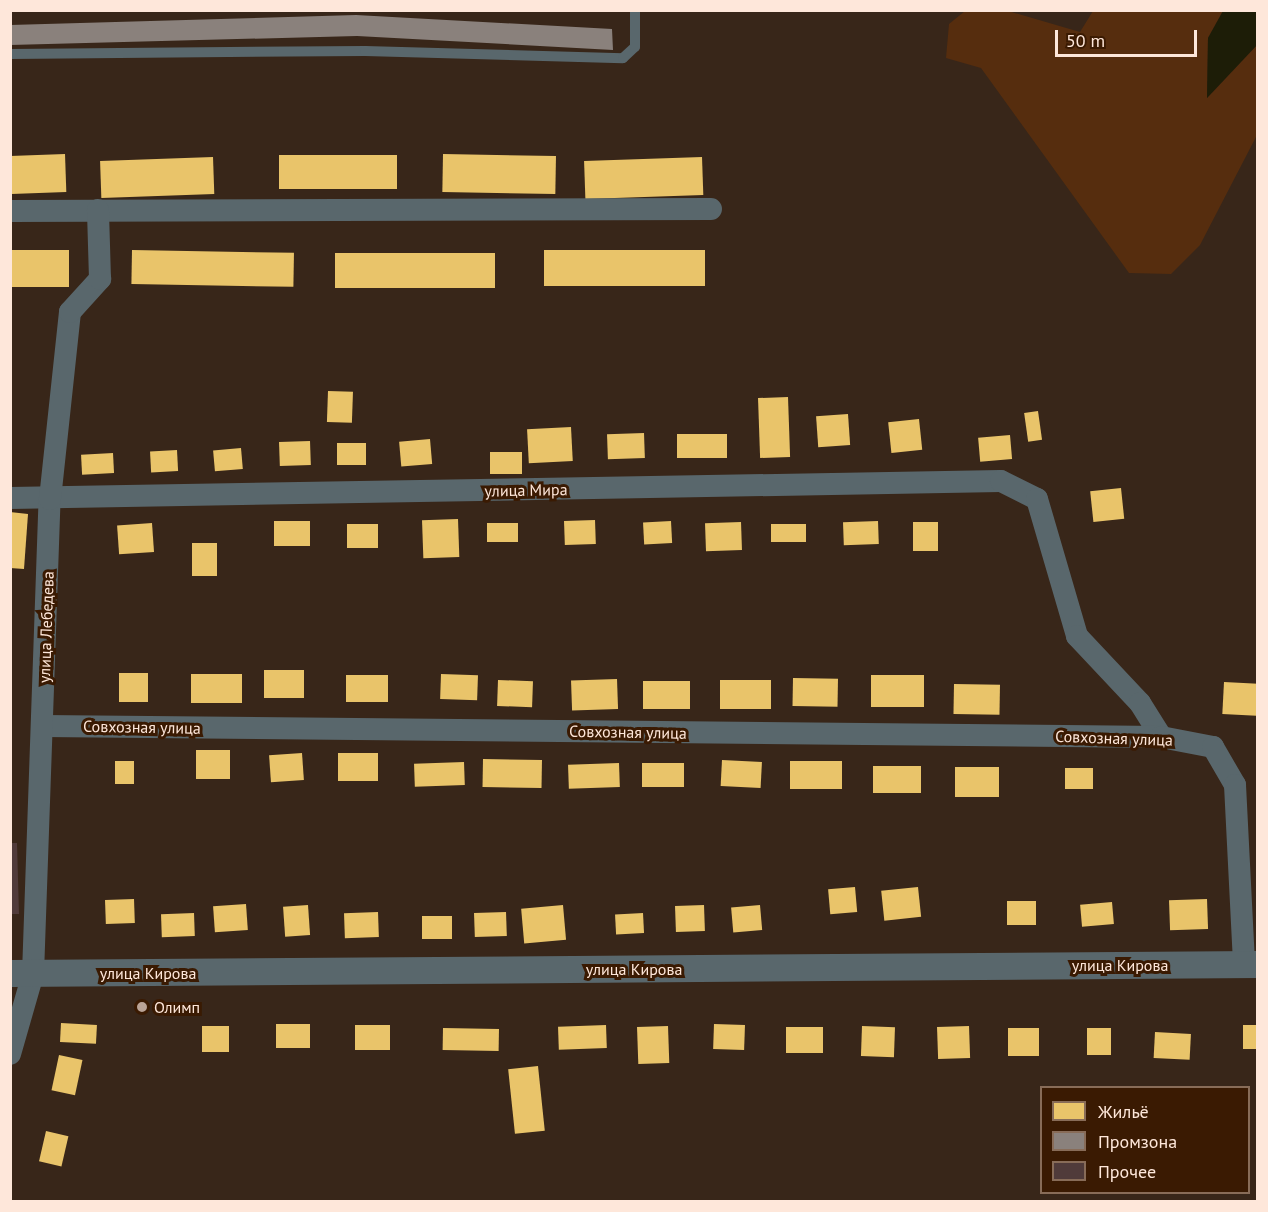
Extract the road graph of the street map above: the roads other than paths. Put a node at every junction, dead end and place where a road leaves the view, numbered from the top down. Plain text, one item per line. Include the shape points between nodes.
1 (635, 10) edge
2 (10, 54) edge
3 (711, 208) dead end
4 (98, 210) junction
5 (10, 211) edge
6 (10, 498) edge
7 (50, 499) junction
8 (42, 726) junction
9 (1161, 737) junction
10 (1251, 964) edge
11 (22, 973) edge
12 (10, 1054) edge

1 - 2 lane via 635,46 623,58 365,51
3 - 4 street
4 - 5 street
4 - 7 street, улица Лебедева via 100,279 70,312
6 - 7 street, улица Мира
7 - 8 street, улица Лебедева
7 - 9 street, улица Мира via 1001,481 1037,499 1077,636 1140,703
8 - 9 street, Совхозная улица
8 - 11 street, улица Лебедева
9 - 10 street, Совхозная улица via 1213,747 1235,784
10 - 11 street, улица Кирова
11 - 12 street, улица Лебедева

